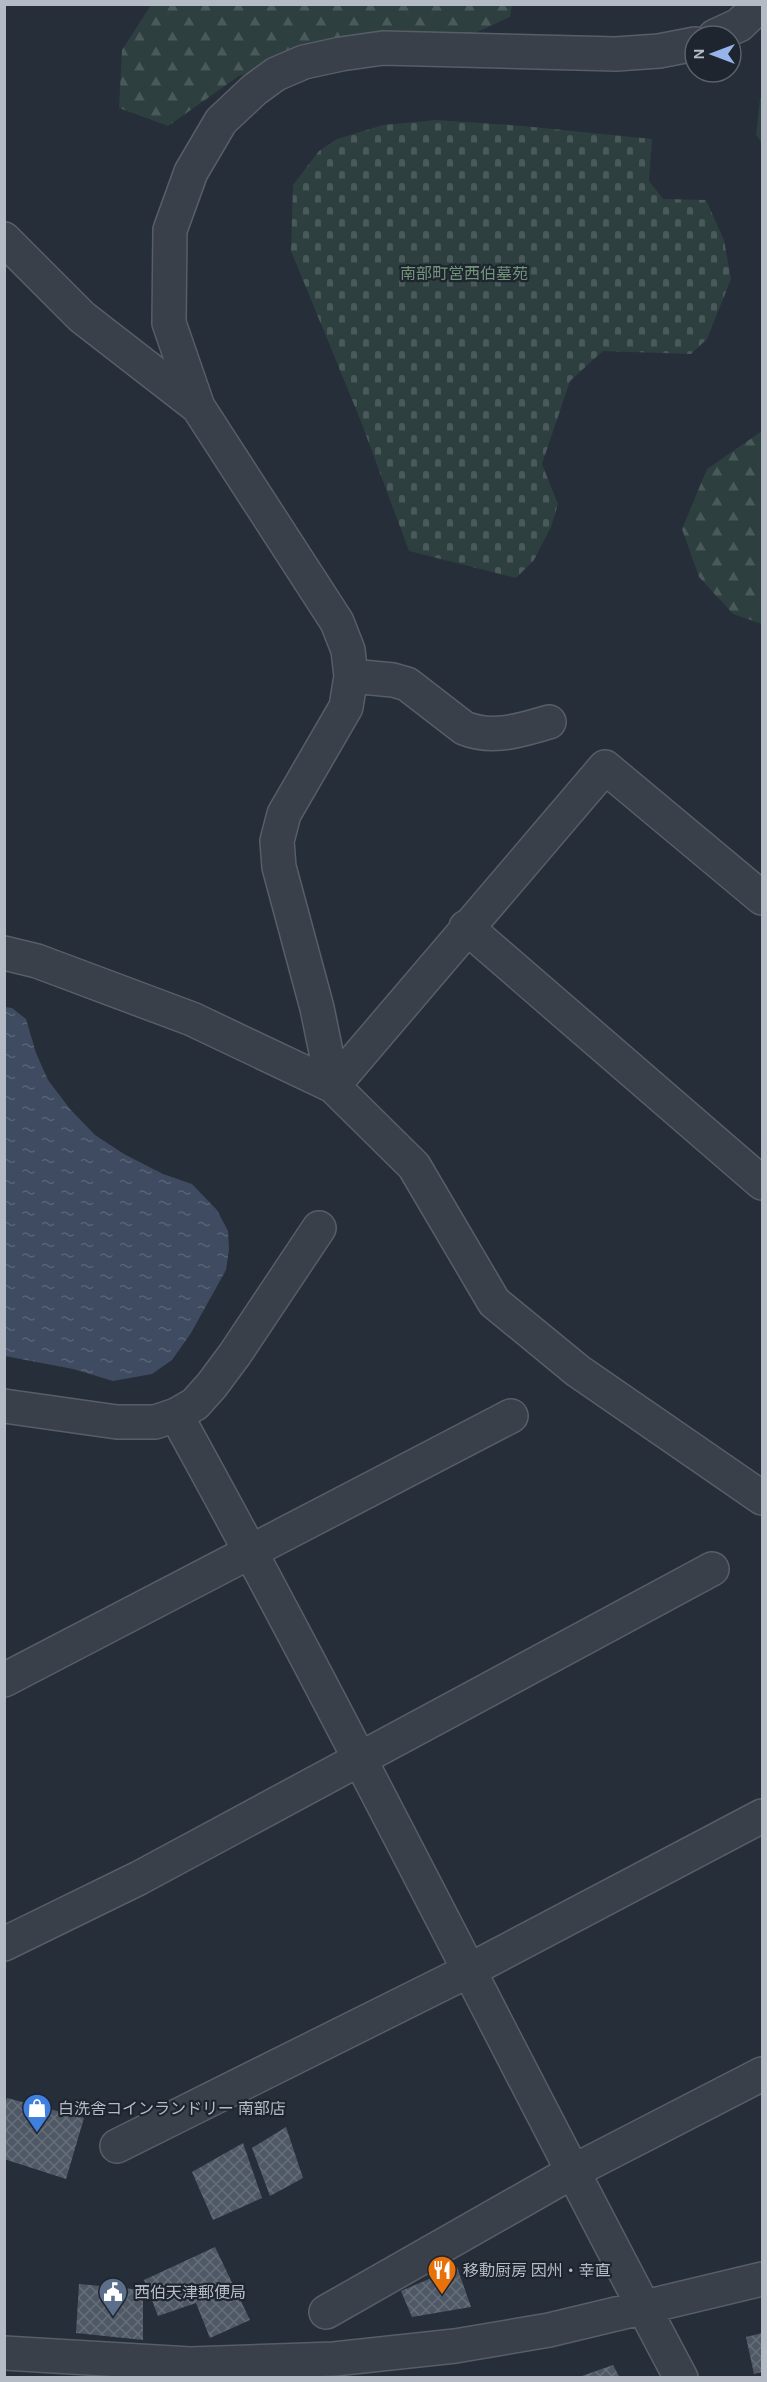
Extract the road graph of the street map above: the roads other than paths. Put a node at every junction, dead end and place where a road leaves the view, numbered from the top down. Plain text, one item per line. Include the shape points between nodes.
1 (761, 4) edge
2 (740, 24) edge
3 (683, 46) edge
4 (4, 239) edge
5 (198, 407) junction
6 (351, 676) junction
7 (549, 722) dead end
8 (762, 898) edge
9 (466, 927) junction
10 (4, 952) edge
11 (333, 1086) junction
12 (762, 1183) edge
13 (319, 1228) dead end
14 (4, 1406) edge
15 (176, 1415) junction
16 (511, 1416) dead end
17 (762, 1498) edge
18 (251, 1551) junction
19 (712, 1569) dead end
20 (4, 1680) edge
21 (360, 1758) junction
22 (762, 1816) edge
23 (4, 1944) edge
24 (468, 1971) junction
25 (762, 2074) edge
26 (117, 2146) dead end
27 (572, 2172) junction
28 (762, 2279) edge
29 (644, 2308) junction
30 (326, 2312) dead end
31 (14, 2362) edge
32 (681, 2378) edge

1 - 2 street
3 - 5 street via 615,54 383,48 304,62 269,79 221,121 191,172 170,230 169,323
4 - 5 street via 82,317
5 - 6 street via 337,622 348,650
6 - 7 street via 407,684 464,728 475,732 506,733
6 - 11 street via 346,707 284,814 278,841 279,867 317,1008
8 - 9 street via 605,767
9 - 11 street
9 - 12 street
10 - 11 street via 192,1019
11 - 17 street via 414,1166 494,1302 578,1371
13 - 15 street via 212,1385 195,1404
14 - 15 street via 117,1422 155,1422
15 - 18 street
16 - 18 street
18 - 20 street
18 - 21 street
19 - 21 street
21 - 23 street via 139,1878
21 - 24 street
22 - 24 street
24 - 26 street
24 - 27 street
25 - 27 street
27 - 29 street
27 - 30 street
28 - 29 street
29 - 31 street via 455,2346 334,2359 189,2364
29 - 32 street

